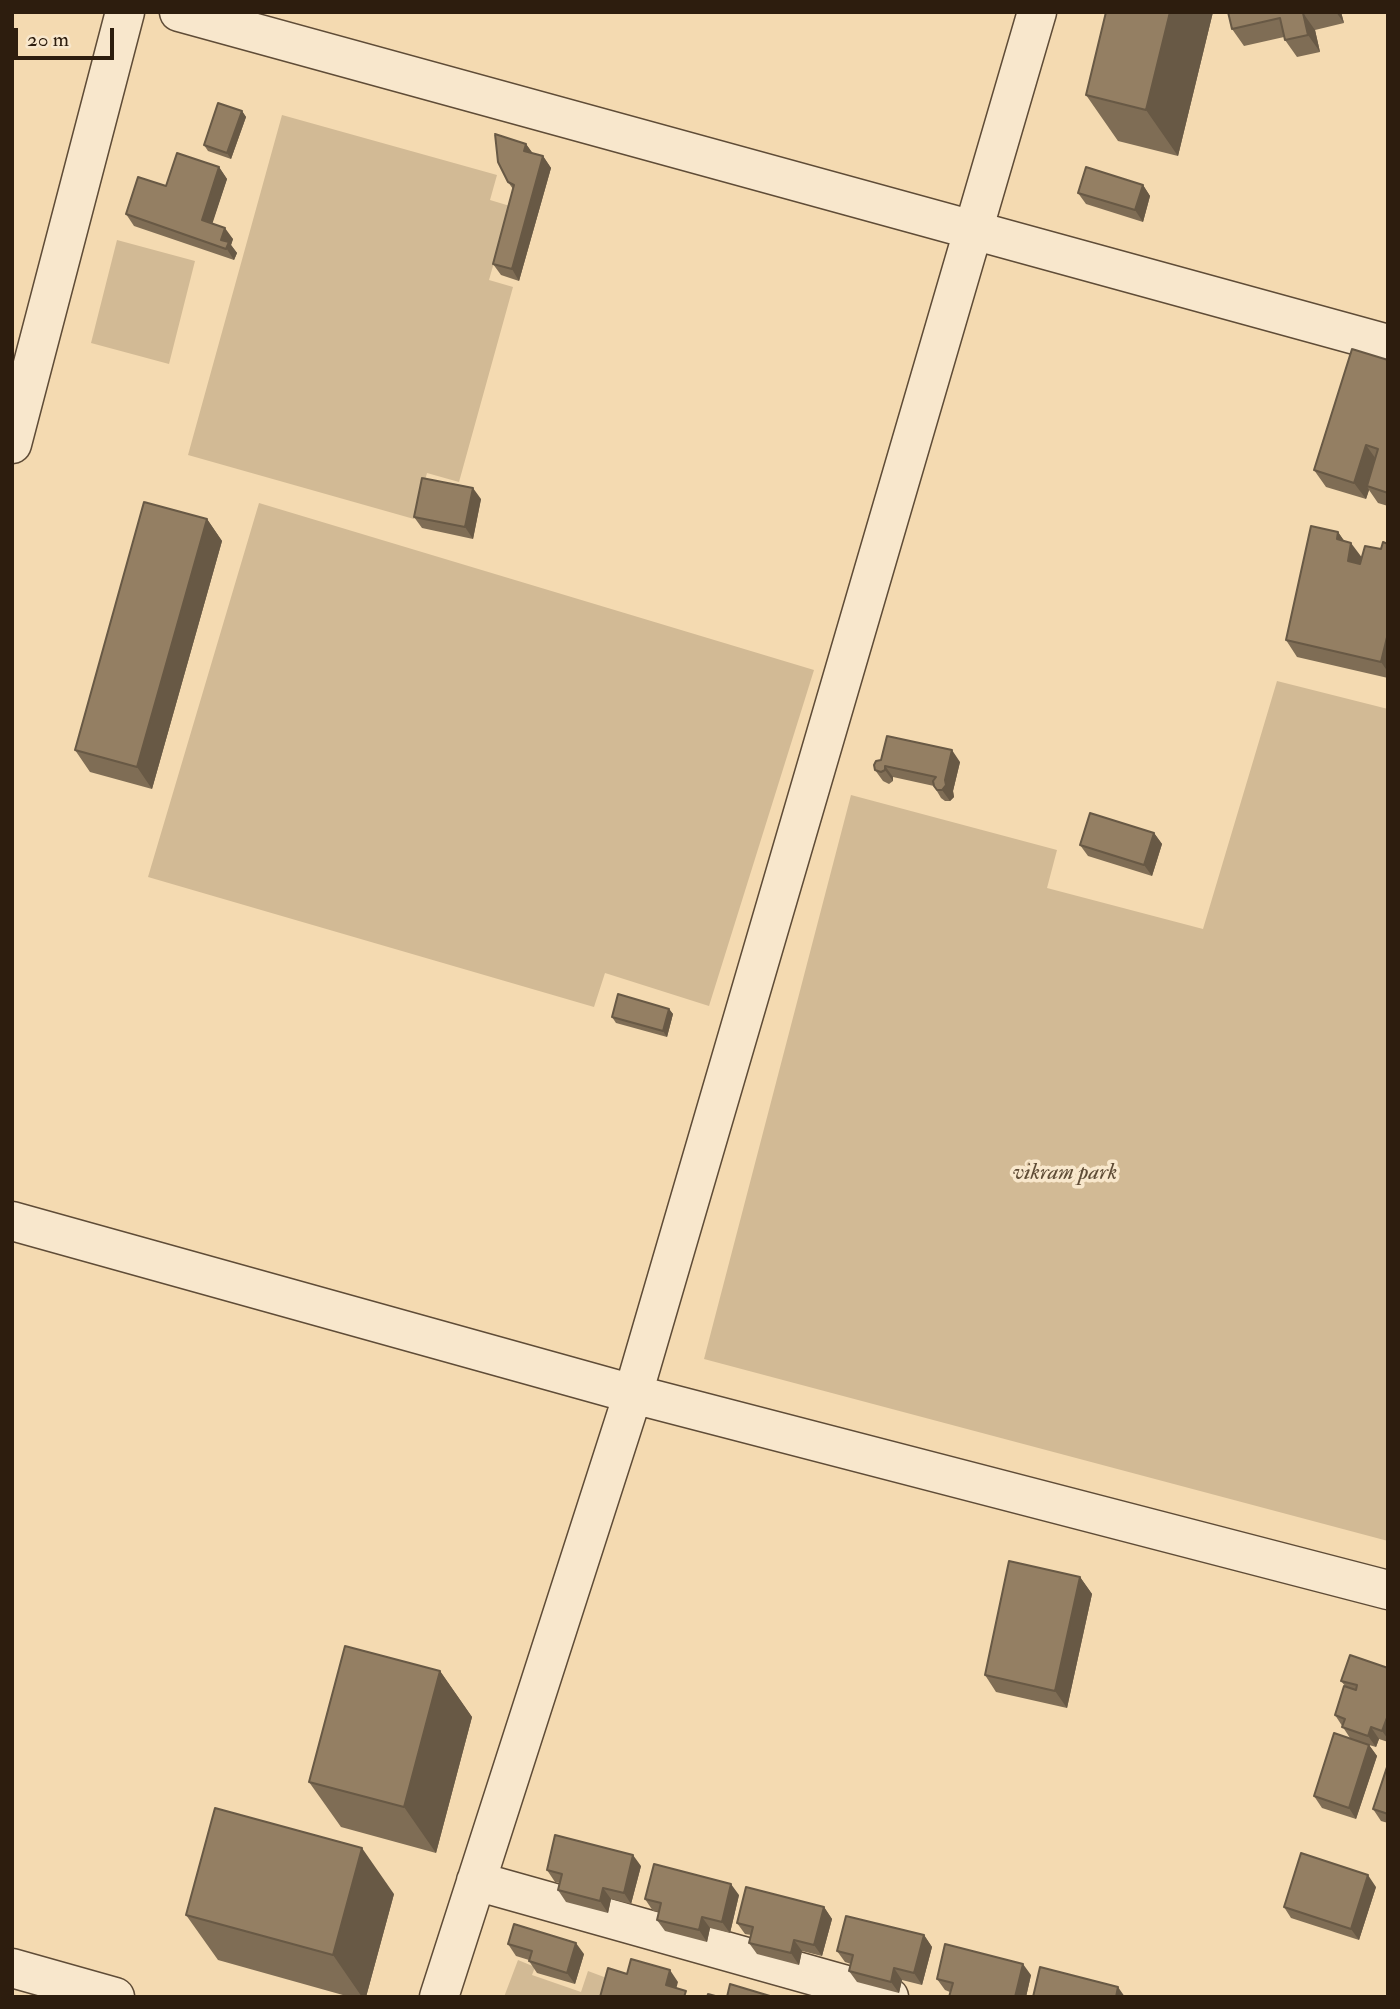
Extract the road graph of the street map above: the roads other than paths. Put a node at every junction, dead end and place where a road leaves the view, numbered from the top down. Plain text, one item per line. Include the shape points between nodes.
1 (125, 12) edge
2 (179, 12) edge
3 (1037, 12) edge
4 (974, 231) junction
5 (1388, 344) edge
6 (12, 444) edge
7 (12, 1222) edge
8 (633, 1394) junction
9 (1388, 1590) edge
10 (477, 1881) junction
11 (12, 1968) edge
12 (115, 1997) edge
13 (439, 1997) edge
14 (889, 1997) edge

1 - 6 street
2 - 4 street
3 - 4 street
4 - 5 street
4 - 8 street
7 - 8 street
8 - 9 street
8 - 10 street
10 - 13 street
10 - 14 street
11 - 12 street

